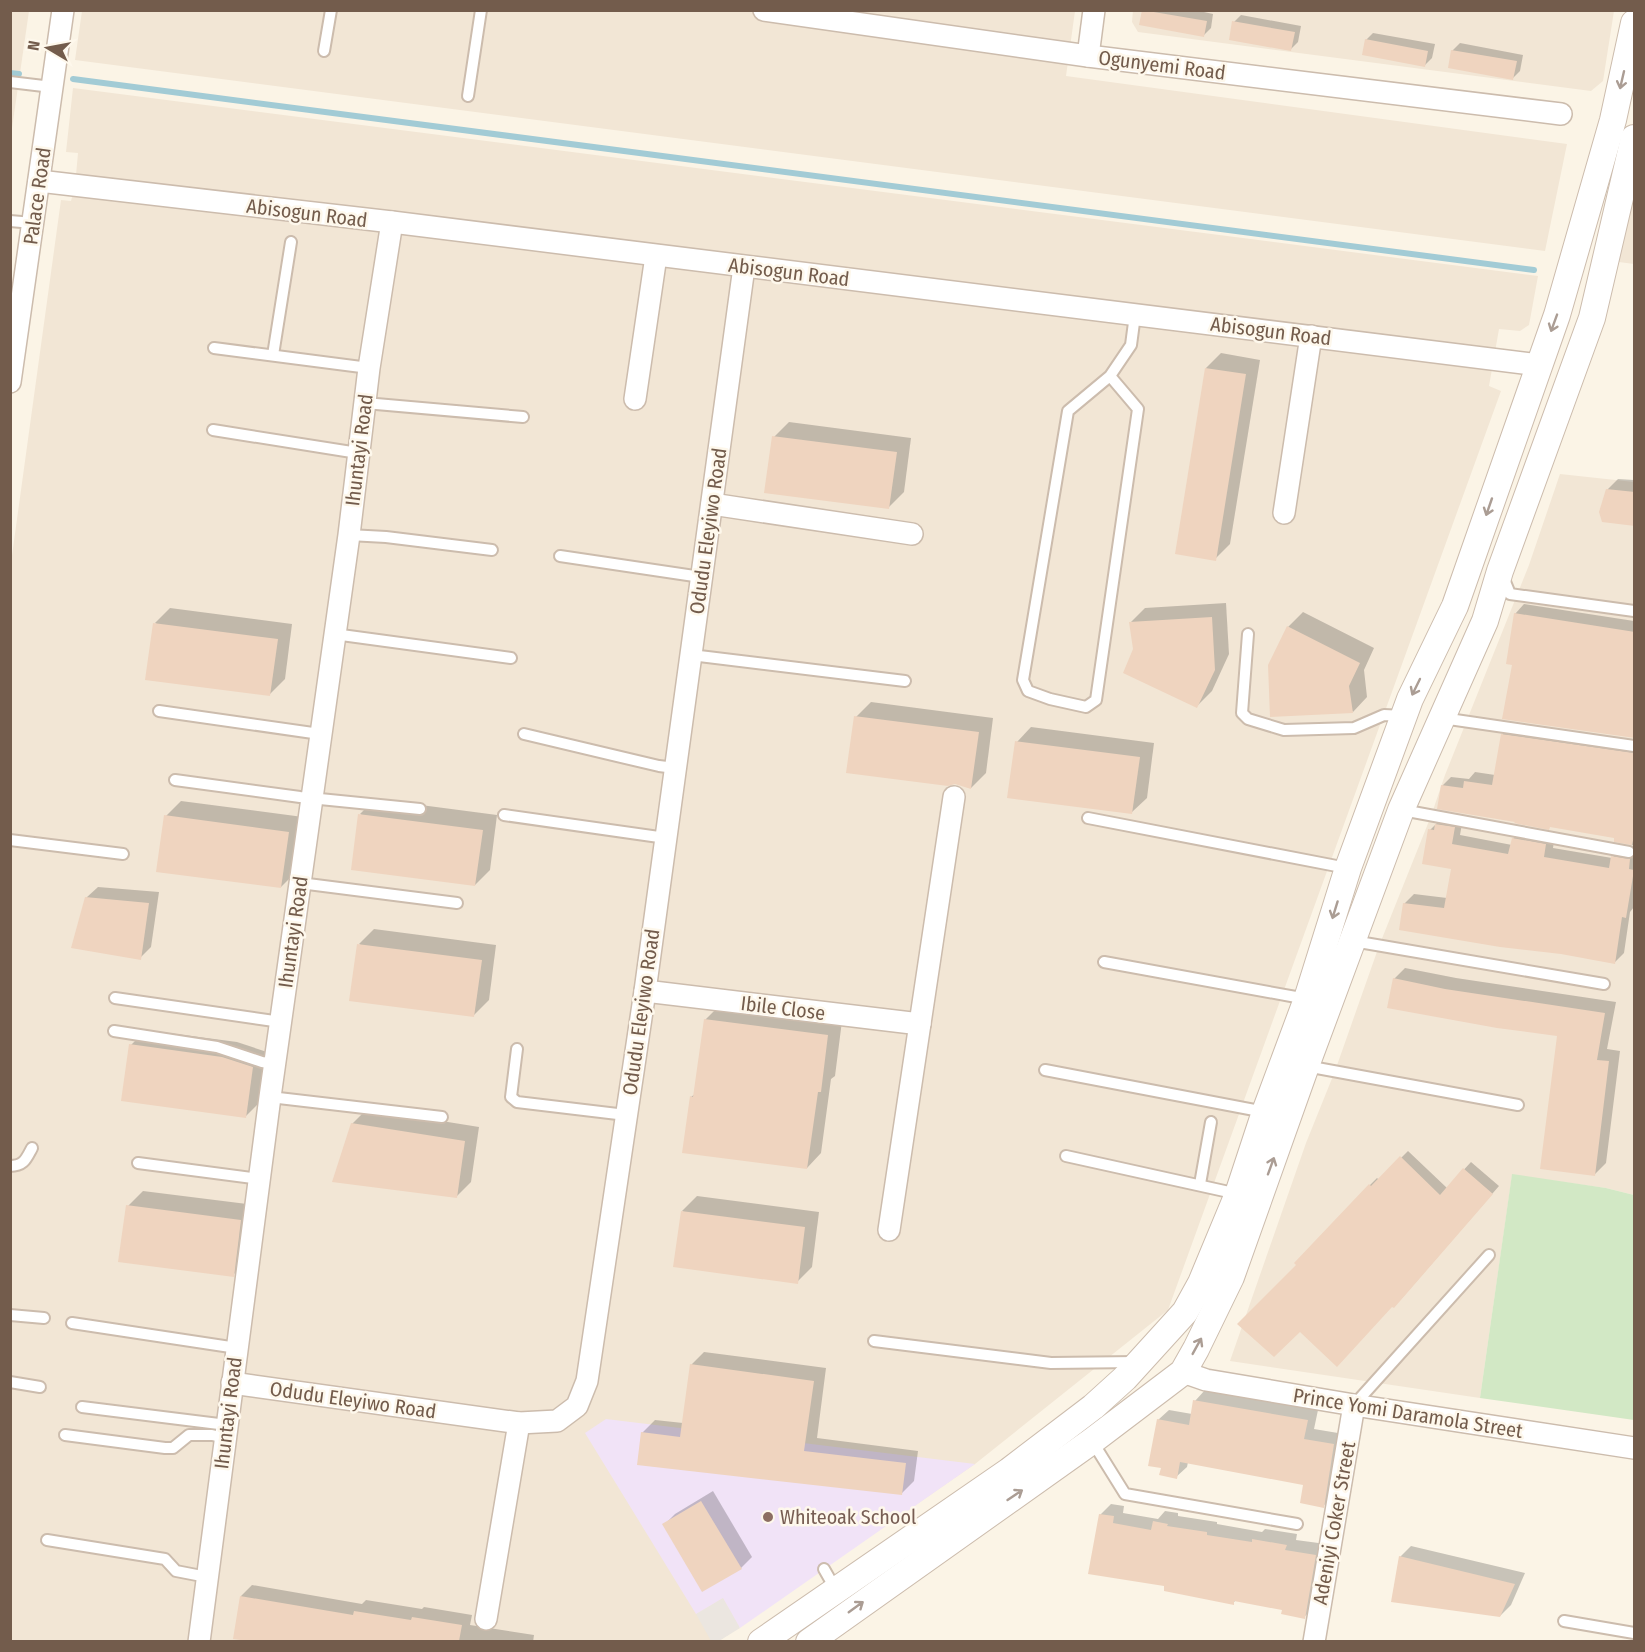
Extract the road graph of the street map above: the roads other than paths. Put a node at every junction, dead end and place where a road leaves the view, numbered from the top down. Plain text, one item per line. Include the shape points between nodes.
1 (63, 10) edge
2 (331, 10) edge
3 (481, 10) edge
4 (764, 10) edge
5 (1094, 10) edge
6 (1635, 22) edge
7 (324, 51) dead end
8 (1088, 56) junction
9 (10, 82) edge
10 (52, 87) junction
11 (468, 96) dead end
12 (1561, 114) dead end
13 (1635, 138) edge
14 (39, 181) junction
15 (10, 220) edge
16 (392, 222) junction
17 (33, 224) junction
18 (291, 242) dead end
19 (656, 256) junction
20 (744, 267) junction
21 (1136, 315) junction
22 (1311, 336) junction
23 (214, 348) dead end
24 (273, 355) junction
25 (12, 358) edge
26 (1539, 365) junction
27 (369, 368) junction
28 (1110, 376) junction
29 (10, 382) edge
30 (635, 399) dead end
31 (365, 403) junction
32 (523, 417) dead end
33 (213, 430) dead end
34 (358, 453) junction
35 (712, 504) junction
36 (1284, 513) dead end
37 (912, 534) dead end
38 (349, 535) junction
39 (492, 550) dead end
40 (560, 556) dead end
41 (1500, 571) junction
42 (701, 577) junction
43 (1455, 606) junction
44 (1635, 611) edge
45 (1485, 621) junction
46 (334, 634) junction
47 (1248, 634) dead end
48 (691, 655) junction
49 (511, 658) dead end
50 (905, 681) dead end
51 (159, 711) dead end
52 (1404, 716) junction
53 (1441, 718) junction
54 (320, 734) junction
55 (524, 734) dead end
56 (1635, 746) edge
57 (675, 768) junction
58 (175, 780) dead end
59 (311, 798) junction
60 (954, 798) dead end
61 (420, 809) dead end
62 (1401, 810) junction
63 (504, 815) dead end
64 (1088, 818) dead end
65 (666, 838) junction
66 (10, 840) edge
67 (1629, 852) dead end
68 (123, 854) dead end
69 (1348, 868) junction
70 (300, 883) junction
71 (457, 903) dead end
72 (1353, 941) junction
73 (1104, 962) dead end
74 (1604, 984) dead end
75 (645, 991) junction
76 (115, 998) dead end
77 (1307, 999) junction
78 (281, 1022) junction
79 (920, 1024) junction
80 (114, 1031) dead end
81 (517, 1049) dead end
82 (275, 1064) junction
83 (1306, 1066) junction
84 (1045, 1070) dead end
85 (270, 1097) junction
86 (1518, 1105) dead end
87 (1265, 1112) junction
88 (627, 1115) junction
89 (442, 1118) dead end
90 (1211, 1122) dead end
91 (32, 1148) dead end
92 (1066, 1156) dead end
93 (138, 1163) dead end
94 (10, 1166) edge
95 (260, 1179) junction
96 (1200, 1184) junction
97 (1238, 1194) junction
98 (889, 1230) dead end
99 (1489, 1255) dead end
100 (10, 1315) edge
101 (44, 1318) dead end
102 (72, 1323) dead end
103 (874, 1341) dead end
104 (237, 1348) junction
105 (1141, 1362) junction
106 (1183, 1372) junction
107 (10, 1382) edge
108 (232, 1383) junction
109 (40, 1387) dead end
110 (1354, 1406) junction
111 (82, 1407) dead end
112 (519, 1423) junction
113 (226, 1431) junction
114 (65, 1435) dead end
115 (1092, 1441) junction
116 (1635, 1448) edge
117 (1297, 1524) dead end
118 (46, 1540) dead end
119 (207, 1577) junction
120 (486, 1619) dead end
121 (1564, 1621) dead end
122 (1635, 1633) edge
123 (199, 1641) edge
124 (761, 1641) edge
125 (809, 1641) edge
126 (1314, 1641) edge

1 - 10 street, Palace Road
2 - 7 lane
3 - 11 lane
4 - 8 street, Ogunyemi Road
5 - 8 street
6 -> 26 street via 1613,120
8 - 12 street, Ogunyemi Road
9 - 10 lane
10 - 14 street, Palace Road
13 - 41 street via 1592,318
14 - 16 street, Abisogun Road
14 - 17 street, Palace Road
15 - 17 lane
16 - 19 street, Abisogun Road
16 - 27 street, Ihuntayi Road
17 - 25 street, Palace Road
18 - 24 lane
19 - 20 street, Abisogun Road
19 - 30 street
20 - 21 street, Abisogun Road
20 - 35 street, Odudu Eleyiwo Road
21 - 22 street, Abisogun Road
21 - 28 lane via 1131,345
22 - 26 street, Abisogun Road
22 - 36 street
23 - 24 lane
24 - 27 lane
25 - 29 street, Palace Road
26 -> 43 street
27 - 31 street, Ihuntayi Road
28 - 28 lane via 1068,411 1023,680 1028,691 1086,707 1096,700 1138,409
31 - 32 lane
31 - 34 street, Ihuntayi Road
33 - 34 lane
34 - 38 street, Ihuntayi Road
35 - 37 street
35 - 42 street, Odudu Eleyiwo Road
38 - 39 lane
38 - 46 street, Ihuntayi Road
40 - 42 lane
41 - 44 lane via 1510,594
41 - 45 street
42 - 48 street, Odudu Eleyiwo Road
43 - 45 street
43 -> 52 street
45 - 53 street
46 - 49 lane
46 - 54 street, Ihuntayi Road
47 - 52 lane via 1242,713 1248,719 1284,729 1330,729 1354,728 1384,715
48 - 50 lane
48 - 57 street, Odudu Eleyiwo Road
51 - 54 lane
52 - 69 street
53 - 56 lane
53 - 62 street
54 - 59 street, Ihuntayi Road
55 - 57 lane
57 - 65 street, Odudu Eleyiwo Road
58 - 59 lane
59 - 61 lane
59 - 70 street, Ihuntayi Road
60 - 79 street
62 - 67 lane
62 - 72 street
63 - 65 lane
64 - 69 lane
65 - 75 street, Odudu Eleyiwo Road
66 - 68 lane
69 -> 77 street
70 - 71 lane
70 - 78 street, Ihuntayi Road
72 - 74 lane
72 - 83 street
73 - 77 lane
75 - 79 street, Ibile Close
75 - 88 street, Odudu Eleyiwo Road
76 - 78 lane
77 - 87 street
78 - 82 street, Ihuntayi Road
79 - 98 street
80 - 82 lane via 217,1047
81 - 88 lane via 511,1097 517,1102
82 - 85 street, Ihuntayi Road
83 - 86 lane
106 -> 83 street via 1231,1278
84 - 87 lane
85 - 89 lane
85 - 95 street, Ihuntayi Road
87 - 97 street
88 - 112 street, Odudu Eleyiwo Road via 587,1381 577,1406 557,1421
90 - 96 lane
91 - 94 lane via 25,1162
92 - 96 lane
93 - 95 lane
95 - 104 street, Ihuntayi Road
96 - 97 lane
97 - 105 street via 1185,1312
99 - 110 lane
100 - 101 lane
102 - 104 lane
103 - 105 lane via 1052,1363
104 - 108 street, Ihuntayi Road
105 - 124 street via 1093,1407 1009,1472 830,1580
106 - 110 street, Prince Yomi Daramola Street via 1206,1380
106 - 115 street
107 - 109 lane
108 - 112 street, Odudu Eleyiwo Road
108 - 113 street, Ihuntayi Road
110 - 116 street, Prince Yomi Daramola Street
110 - 126 street, Adeniyi Coker Street
111 - 113 lane
112 - 120 street
113 - 114 lane via 189,1435 173,1448
113 - 119 street, Ihuntayi Road
115 - 117 lane via 1125,1494
125 -> 115 street
118 - 119 lane via 165,1559 176,1571
119 - 123 street, Ihuntayi Road
121 - 122 lane

